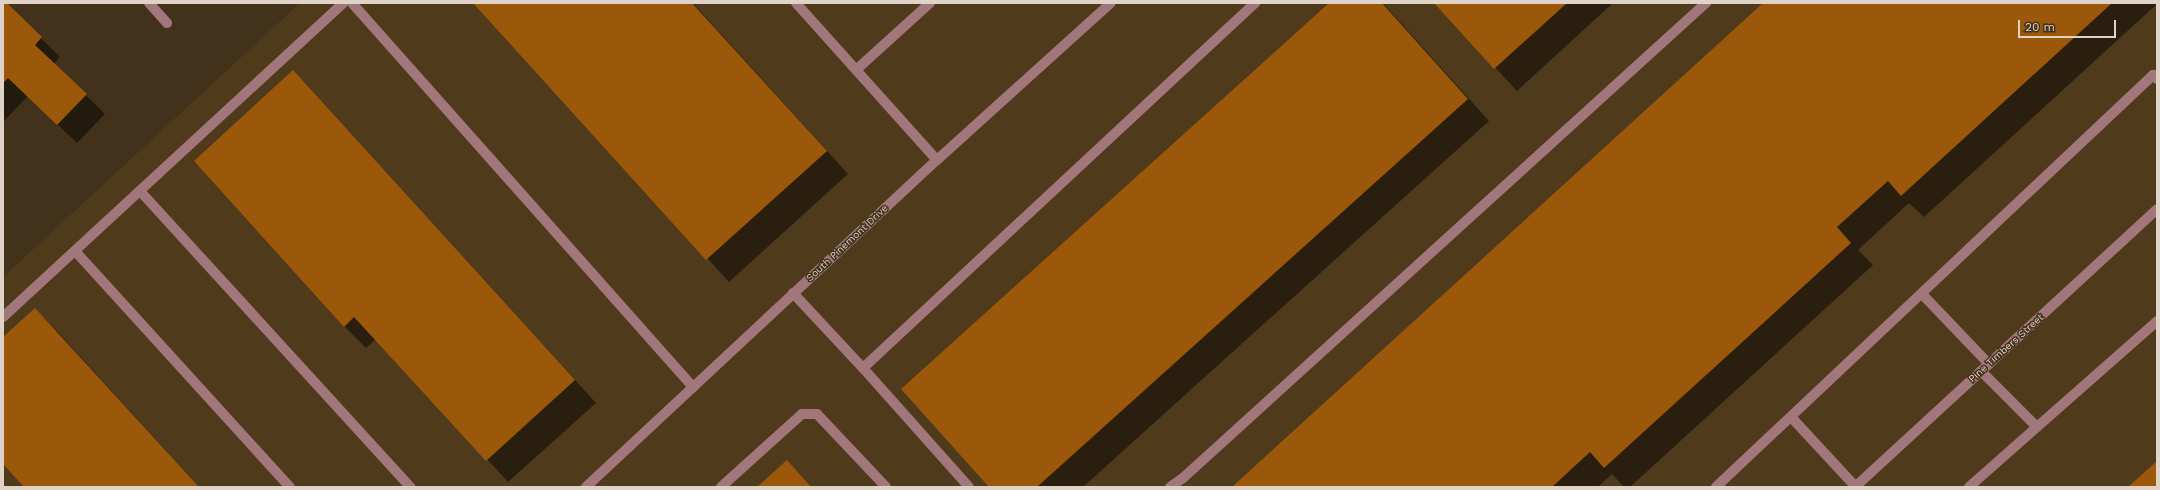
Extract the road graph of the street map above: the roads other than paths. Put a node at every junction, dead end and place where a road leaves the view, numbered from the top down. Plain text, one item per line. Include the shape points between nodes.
1 (149, 3) edge
2 (343, 3) edge
3 (352, 3) edge
4 (796, 3) edge
5 (930, 3) edge
6 (1111, 3) edge
7 (1255, 3) edge
8 (1706, 3) edge
9 (167, 23) dead end
10 (856, 70) junction
11 (2157, 79) edge
12 (937, 160) junction
13 (140, 191) junction
14 (2157, 209) edge
15 (75, 250) junction
16 (793, 294) junction
17 (1922, 294) junction
18 (3, 316) edge
19 (2157, 321) edge
20 (1985, 367) junction
21 (863, 368) junction
22 (693, 386) junction
23 (1791, 417) junction
24 (2037, 427) junction
25 (290, 487) edge
26 (410, 487) edge
27 (586, 487) edge
28 (721, 487) edge
29 (886, 487) edge
30 (969, 487) edge
31 (1170, 487) edge
32 (1716, 487) edge
33 (1855, 487) edge
34 (1969, 487) edge

1 - 9 street
2 - 13 street
3 - 22 street
4 - 10 street
5 - 10 street
6 - 12 street, South Pinemont Drive
7 - 21 street
8 - 31 street via 1183,478
10 - 12 street
11 - 17 street via 2153,75
12 - 16 street, South Pinemont Drive
13 - 15 street
13 - 26 street
14 - 20 street, Pine Timbers Street
15 - 18 street
15 - 25 street
16 - 21 street
16 - 22 street, South Pinemont Drive
17 - 20 street
17 - 23 street
19 - 24 street
20 - 24 street
20 - 33 street, Pine Timbers Street
21 - 30 street
22 - 27 street, South Pinemont Drive
23 - 32 street
23 - 33 street
24 - 34 street
28 - 29 street via 802,414 817,414

